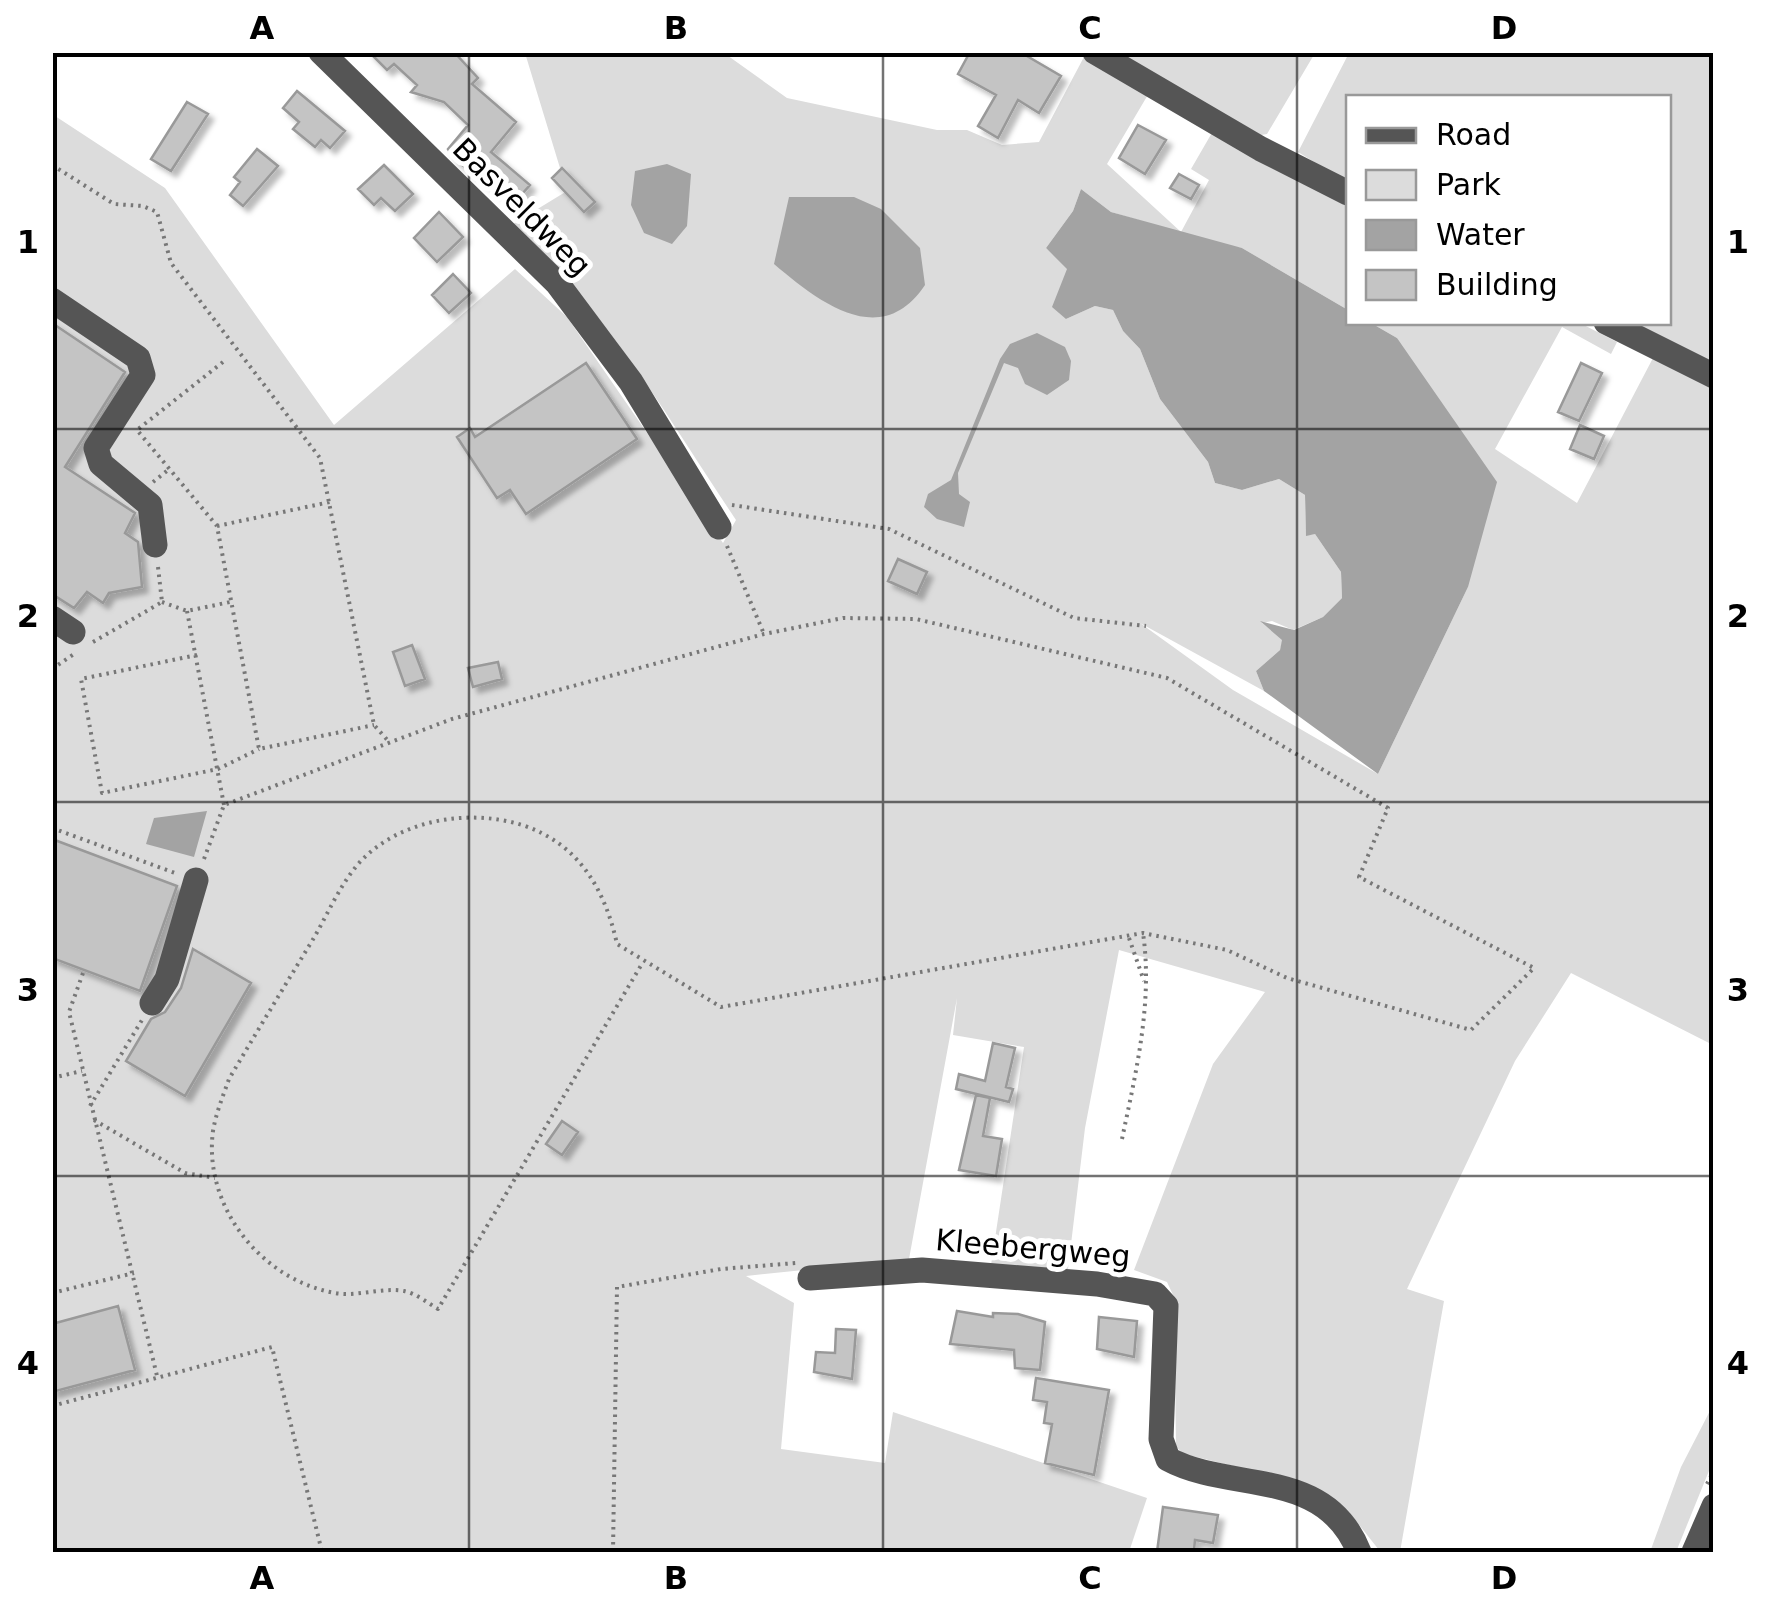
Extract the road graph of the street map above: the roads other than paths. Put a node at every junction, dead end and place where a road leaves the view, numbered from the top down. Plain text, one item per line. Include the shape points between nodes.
1 (322, 52) edge
2 (1096, 52) edge
3 (1346, 192) edge
4 (52, 300) edge
5 (1612, 325) edge
6 (1714, 376) edge
7 (719, 527) road end
8 (155, 545) road end
9 (196, 880) road end
10 (152, 1004) road end
11 (803, 1271) road end
12 (1714, 1506) edge
13 (1359, 1552) edge
14 (1694, 1552) edge

1 - 7 street, Basveldweg via 557,283 631,382
2 - 3 street
4 - 8 street via 138,358 143,375 96,448 101,464 150,506
5 - 6 street
9 - 10 street via 167,979
11 - 13 street, Kleebergweg via 922,1270 1155,1294 1166,1306 1162,1439 1168,1459 1304,1496 1344,1524
12 - 14 street

